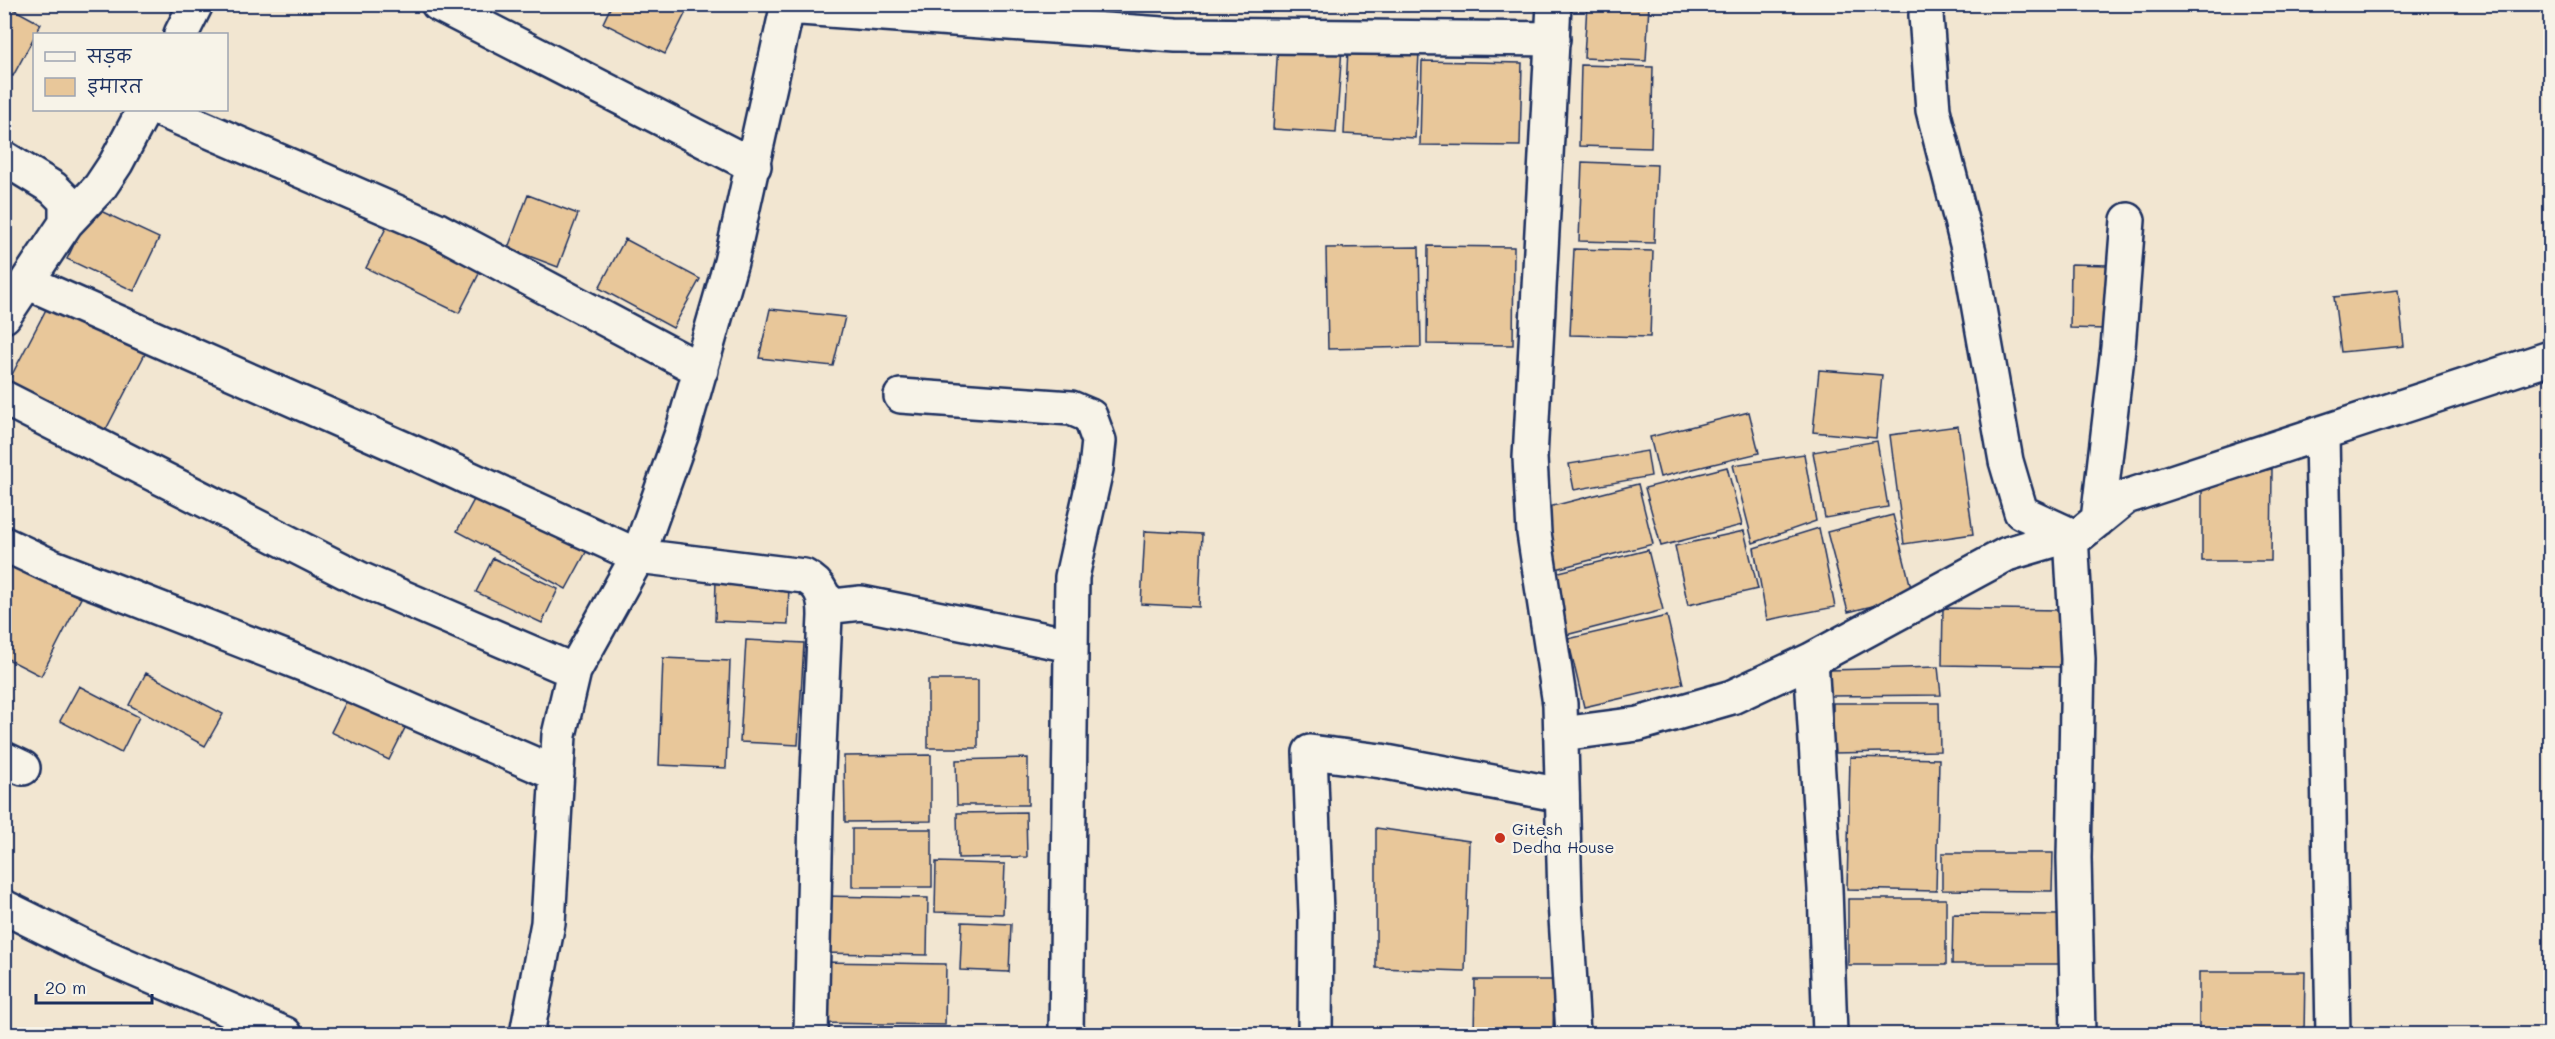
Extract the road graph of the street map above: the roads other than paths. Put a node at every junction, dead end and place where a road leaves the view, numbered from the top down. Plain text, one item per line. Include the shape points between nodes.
1 (196, 4) edge
2 (438, 4) edge
3 (1554, 4) edge
4 (1929, 4) edge
5 (787, 6) edge
6 (182, 33) edge
7 (1553, 39) junction
8 (143, 111) edge
9 (163, 111) edge
10 (4, 158) edge
11 (754, 166) junction
12 (2128, 220) dead end
13 (66, 223) junction
14 (27, 282) junction
15 (4, 315) edge
16 (2550, 358) edge
17 (701, 370) junction
18 (901, 396) dead end
19 (4, 398) edge
20 (2322, 434) junction
21 (2085, 528) junction
22 (4, 544) edge
23 (638, 556) junction
24 (825, 598) junction
25 (1071, 645) junction
26 (1811, 660) junction
27 (574, 671) junction
28 (1561, 734) junction
29 (557, 774) junction
30 (1562, 795) junction
31 (4, 908) edge
32 (285, 1035) edge
33 (527, 1035) edge
34 (811, 1035) edge
35 (1066, 1035) edge
36 (1315, 1035) edge
37 (1573, 1035) edge
38 (1830, 1035) edge
39 (2078, 1035) edge
40 (2333, 1035) edge

1 - 6 street
2 - 11 street
3 - 7 street
4 - 21 street via 1926,15 1933,110 1969,252 2006,461 2021,512
5 - 7 street via 1176,35
5 - 11 street
7 - 28 street via 1530,458 1534,533 1560,704
8 - 13 street via 100,187
9 - 17 street via 438,230
10 - 13 street via 53,188 66,201
11 - 17 street
12 - 21 street via 2118,348
13 - 14 street
14 - 15 street
14 - 23 street
16 - 20 street
17 - 23 street
18 - 25 street via 1071,408 1090,416 1099,441 1072,577
19 - 27 street via 360,579
20 - 21 street via 2126,498
20 - 40 street
21 - 26 street via 2007,554
21 - 39 street via 2074,858
22 - 29 street via 51,567 315,669
23 - 24 street via 804,576 816,582
23 - 27 street
24 - 25 street via 834,606 861,603
24 - 34 street
25 - 35 street
26 - 28 street via 1732,697 1638,724
26 - 38 street
27 - 29 street via 559,735
28 - 30 street
29 - 33 street via 548,923
30 - 36 street via 1382,761 1310,752 1316,913
30 - 37 street
31 - 32 street

